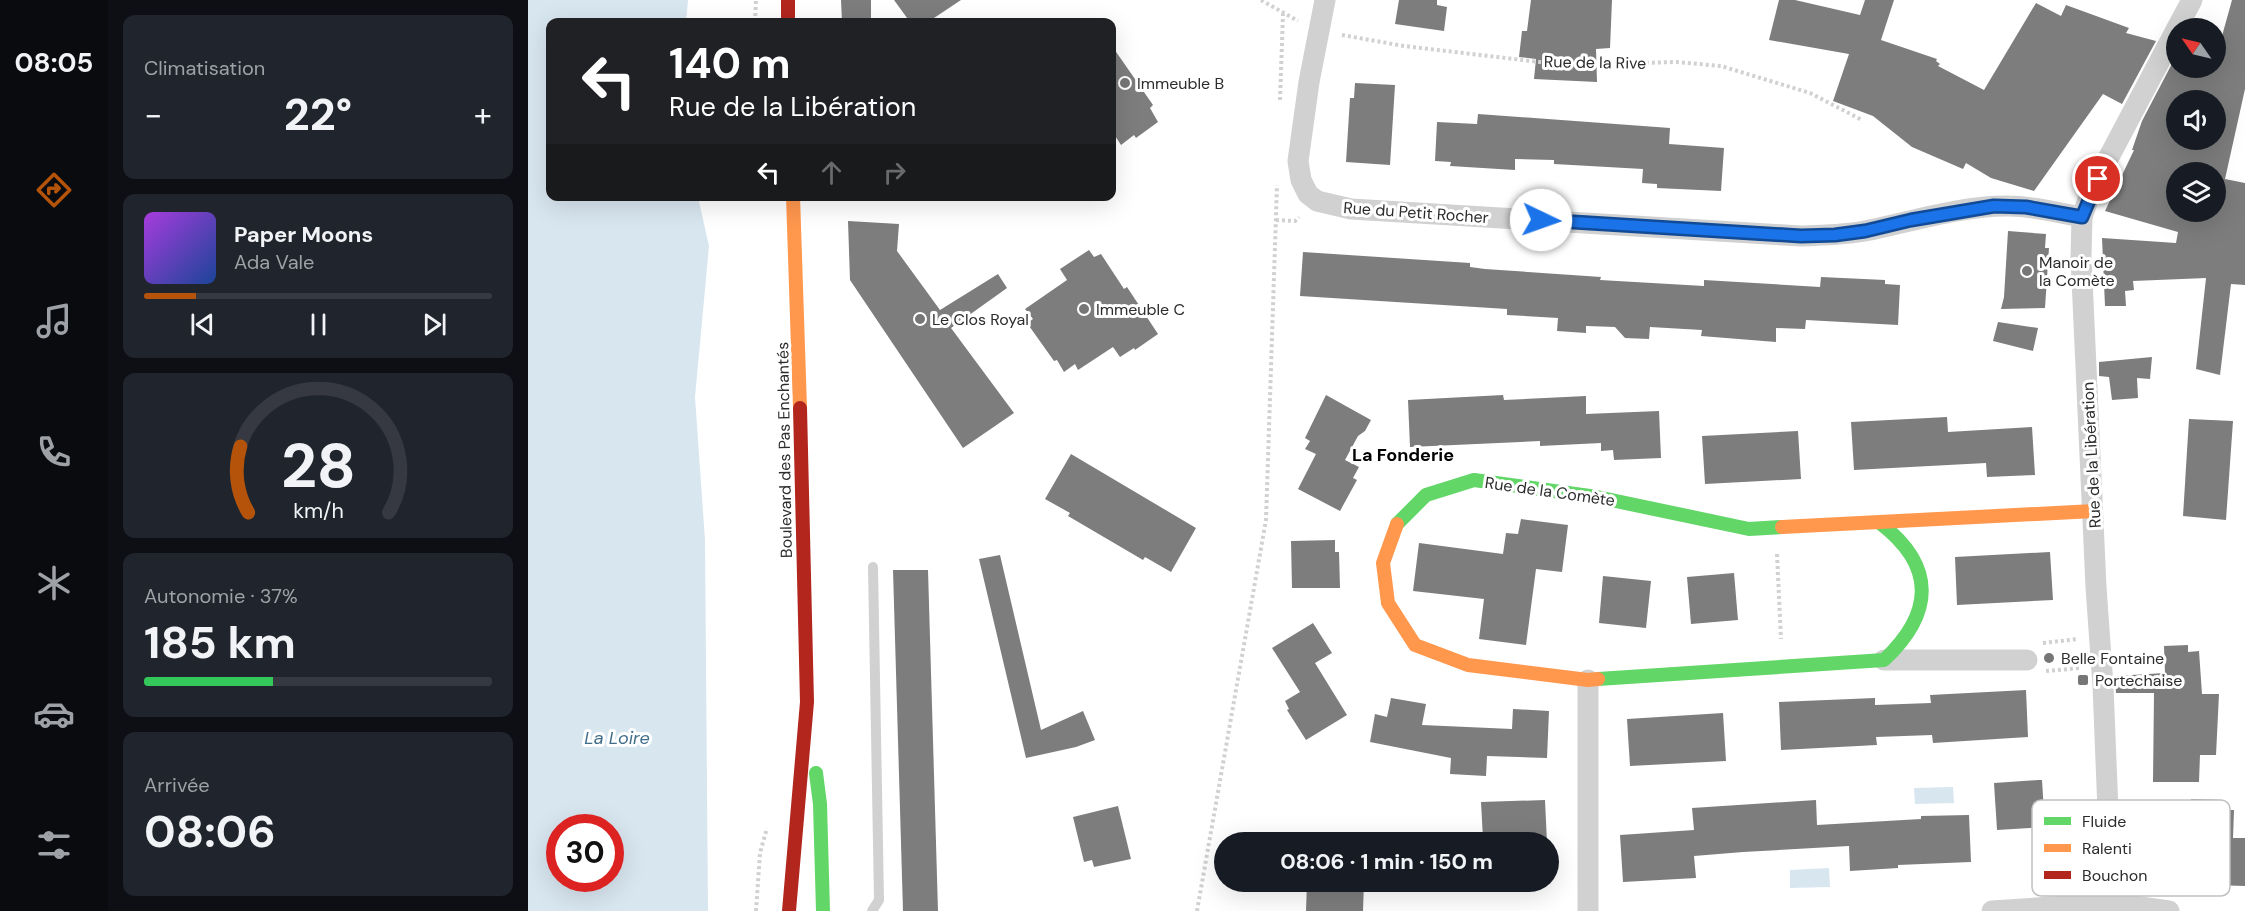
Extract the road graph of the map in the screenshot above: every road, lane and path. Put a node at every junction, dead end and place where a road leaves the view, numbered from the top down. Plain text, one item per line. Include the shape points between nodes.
1 (756, 0) edge
2 (788, 0) edge
3 (1261, 0) edge
4 (1325, 0) edge
5 (2192, 0) edge
6 (755, 18) edge
7 (788, 18) edge
8 (2183, 18) edge
9 (1320, 31) junction
10 (2166, 50) edge
11 (1280, 105) dead end
12 (1862, 120) dead end
13 (1277, 174) dead end
14 (793, 201) edge
15 (2082, 217) junction
16 (1276, 220) junction
17 (1295, 220) dead end
18 (2094, 511) junction
19 (1880, 523) junction
20 (1776, 527) junction
21 (873, 567) dead end
22 (2100, 637) junction
23 (1884, 660) junction
24 (2027, 660) junction
25 (2102, 666) junction
26 (1782, 667) junction
27 (1588, 680) junction
28 (807, 702) junction
29 (2108, 800) edge
30 (769, 819) dead end
31 (2112, 907) edge
32 (756, 911) edge
33 (789, 911) edge
34 (823, 911) edge
35 (872, 911) edge
36 (1197, 911) edge
37 (1588, 911) edge
38 (1992, 911) edge
39 (2169, 911) edge

1 - 6 path
2 - 7 street
3 - 11 path via 1283,14
4 - 9 street, Rue du Petit Rocher
5 - 8 street, Rue de la Libération
9 - 12 path, Rue de la Rive via 1404,46 1565,65 1676,62 1721,66 1810,93
9 - 15 street, Rue du Petit Rocher via 1298,162 1308,194 1332,206 1801,236 1865,231 1994,206
10 - 15 street, Rue de la Libération via 2091,191
13 - 16 path
14 - 28 street, Boulevard des Pas Enchantés
15 - 18 street, Rue de la Libération via 2080,247
16 - 17 path
16 - 36 path via 1266,520
18 - 19 street, Rue de la Comète
18 - 22 street, Rue de la Libération
19 - 20 street, Rue de la Comète
19 - 23 street via 1897,534 1915,559 1922,590 1913,626
20 - 26 path
20 - 27 street, Rue de la Comète via 1749,529 1597,497 1473,480 1426,495 1397,524 1383,563 1388,603 1415,645 1468,665
21 - 35 lane via 879,900
22 - 24 path via 2032,644
22 - 25 street, Rue de la Libération
23 - 24 street, Rue de la Comète
23 - 26 street, Rue de la Comète
24 - 25 path via 2031,672
25 - 29 street, Rue de la Libération
26 - 27 street, Rue de la Comète
27 - 37 street
28 - 33 street, Boulevard des Pas Enchantés
28 - 34 street, Boulevard des Pas Enchantés via 820,804
30 - 32 path via 760,853
31 - 38 street
31 - 39 street

